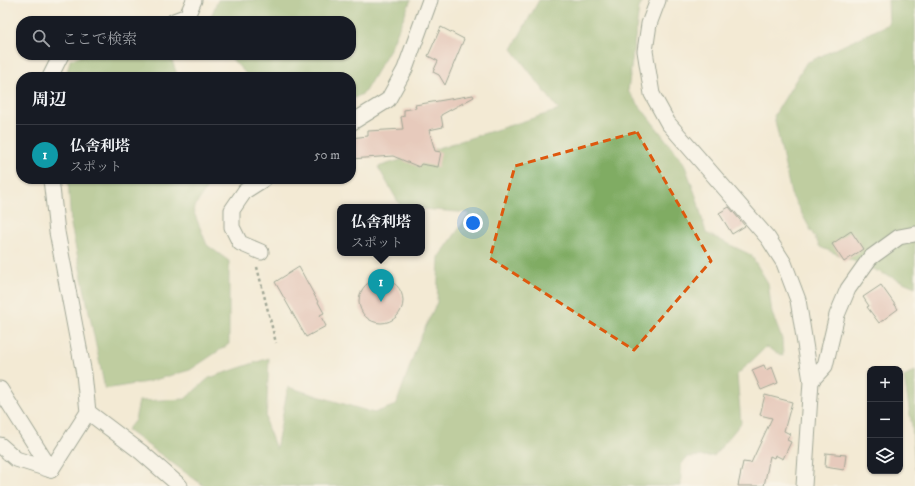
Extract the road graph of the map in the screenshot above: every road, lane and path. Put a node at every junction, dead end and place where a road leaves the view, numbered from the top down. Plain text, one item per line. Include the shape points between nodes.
1 (194, 0) edge
2 (430, 0) edge
3 (658, 0) edge
4 (187, 16) edge
5 (58, 60) edge
6 (52, 72) edge
7 (356, 120) edge
8 (52, 184) edge
9 (256, 184) edge
10 (915, 234) edge
11 (257, 251) joint
12 (276, 342) dead end
13 (811, 382) junction
14 (0, 389) edge
15 (88, 412) junction
16 (0, 444) edge
17 (51, 470) junction
18 (180, 486) edge
19 (804, 486) edge

1 - 4 street
2 - 7 street via 405,69 388,100
3 - 13 street via 645,51 652,94 668,123 763,232 784,263 798,300
5 - 6 street
8 - 15 street via 57,232 84,374
9 - 11 street via 245,191 232,210 232,227 240,243
10 - 13 street via 899,237 870,258 848,289 837,315 825,366
11 - 12 path
13 - 19 street
14 - 17 street
15 - 17 street
15 - 18 street via 141,452
16 - 17 street via 16,459

